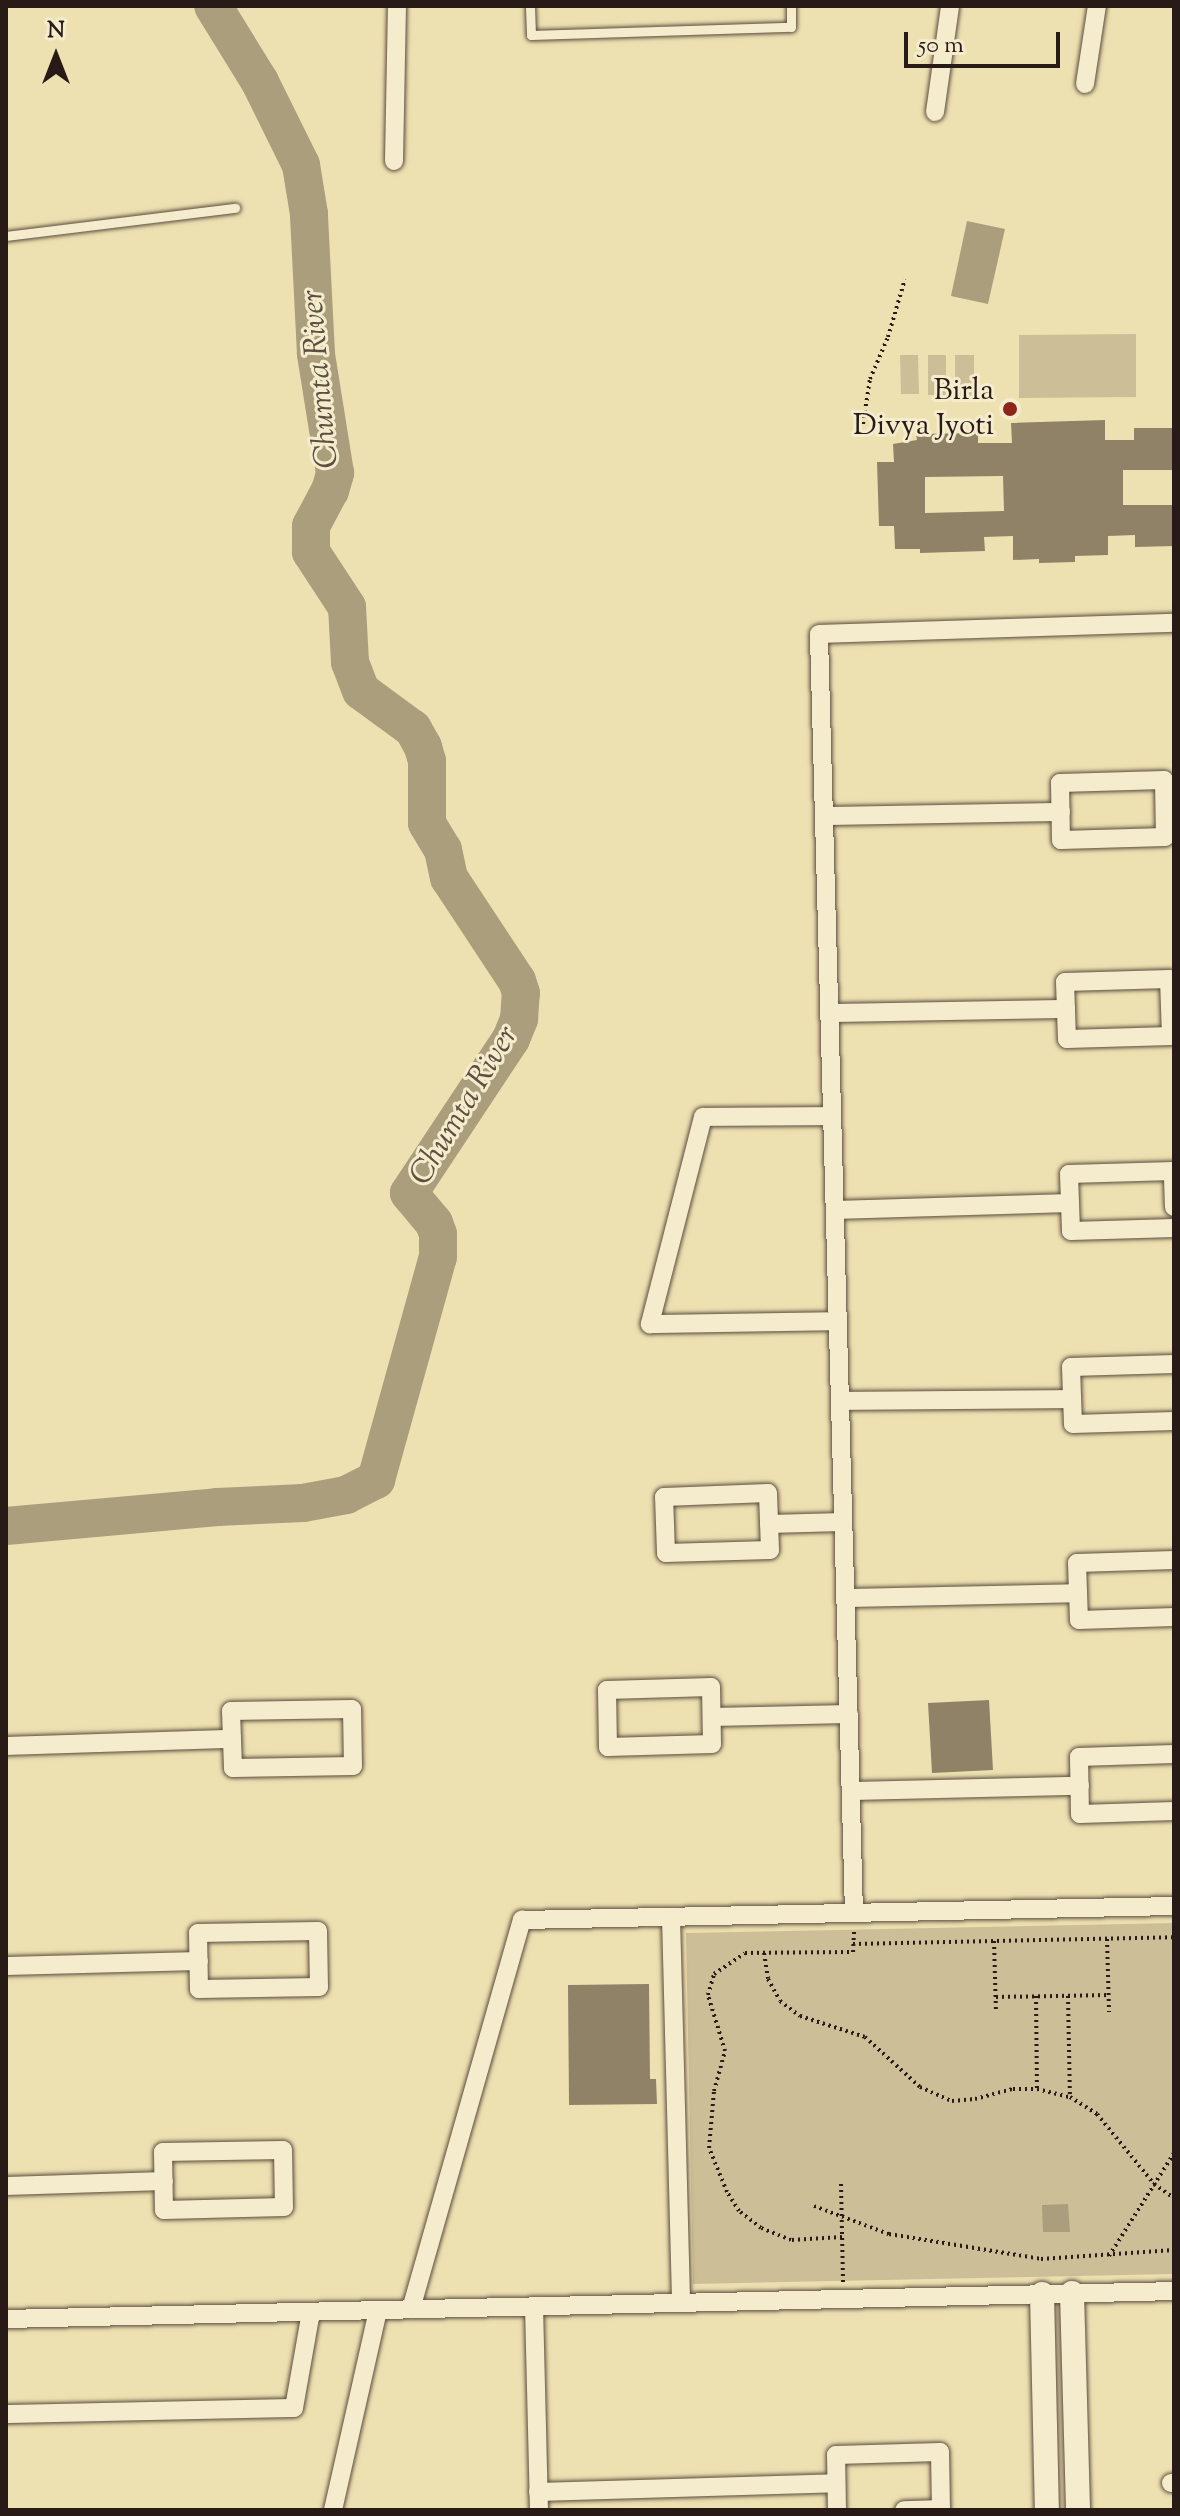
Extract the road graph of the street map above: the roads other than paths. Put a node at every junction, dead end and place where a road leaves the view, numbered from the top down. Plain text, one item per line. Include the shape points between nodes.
1 (397, 6) edge
2 (530, 6) edge
3 (791, 6) edge
4 (950, 6) edge
5 (1097, 6) edge
6 (1085, 84) dead end
7 (935, 112) dead end
8 (394, 161) dead end
9 (235, 208) dead end
10 (6, 236) edge
11 (1174, 623) edge
12 (1061, 812) junction
13 (824, 816) junction
14 (1066, 1009) junction
15 (829, 1013) junction
16 (832, 1116) junction
17 (1070, 1203) junction
18 (1174, 1207) edge
19 (835, 1210) junction
20 (1174, 1228) edge
21 (838, 1321) junction
22 (1174, 1364) edge
23 (1072, 1399) junction
24 (840, 1401) junction
25 (1174, 1421) edge
26 (843, 1522) junction
27 (769, 1524) junction
28 (1174, 1560) edge
29 (1078, 1593) junction
30 (846, 1598) junction
31 (1174, 1617) edge
32 (849, 1714) junction
33 (712, 1717) junction
34 (232, 1739) junction
35 (6, 1746) edge
36 (1174, 1754) edge
37 (1080, 1786) junction
38 (851, 1791) junction
39 (1174, 1811) edge
40 (1174, 1906) edge
41 (854, 1913) junction
42 (671, 1917) junction
43 (199, 1961) junction
44 (6, 1966) edge
45 (164, 2181) junction
46 (6, 2186) edge
47 (1174, 2291) edge
48 (1072, 2293) junction
49 (1042, 2294) junction
50 (681, 2303) junction
51 (534, 2306) junction
52 (411, 2309) junction
53 (378, 2310) junction
54 (311, 2312) junction
55 (6, 2319) edge
56 (6, 2414) edge
57 (836, 2483) junction
58 (538, 2501) edge
59 (333, 2510) edge
60 (837, 2510) edge
61 (904, 2510) edge
62 (1047, 2510) edge
63 (1078, 2510) edge

1 - 8 street
2 - 3 lane via 531,35 791,27
4 - 7 street
5 - 6 street
9 - 10 lane
11 - 13 street via 819,634
12 - 12 street via 1061,840 1165,837 1164,780 1060,783
12 - 13 street
13 - 15 street
14 - 14 street via 1067,1039 1171,1036 1169,979 1065,982
14 - 15 street
15 - 16 street
16 - 19 street
16 - 21 street via 703,1117 650,1324
17 - 18 street via 1069,1174 1173,1171
17 - 19 street
17 - 20 street via 1071,1231
19 - 21 street
21 - 24 street
22 - 23 street via 1071,1367
23 - 24 street
23 - 25 street via 1073,1424
24 - 26 street
26 - 27 street
26 - 30 street
27 - 27 street via 768,1493 664,1497 666,1553 770,1550
28 - 29 street via 1077,1563
29 - 30 street
29 - 31 street via 1079,1620
30 - 32 street
32 - 33 street
32 - 38 street
33 - 33 street via 711,1687 607,1690 608,1747 712,1744
34 - 34 street via 233,1768 353,1766 352,1709 231,1711
34 - 35 street
36 - 37 street via 1079,1757
37 - 38 street
37 - 39 street via 1080,1814
38 - 41 street
40 - 41 street
41 - 42 street
42 - 50 street
42 - 52 street via 522,1920
43 - 43 street via 199,1989 319,1987 318,1931 198,1933
43 - 44 street
45 - 45 street via 164,2210 284,2207 283,2150 163,2152
45 - 46 street
47 - 48 street
48 - 49 street
48 - 63 street
49 - 50 street
49 - 62 street
50 - 51 street
51 - 52 street
51 - 58 street
52 - 53 street
53 - 54 street
53 - 59 street
54 - 55 street
54 - 56 street via 294,2408
57 - 58 street
57 - 60 street
57 - 61 street via 836,2455 940,2452 941,2509

